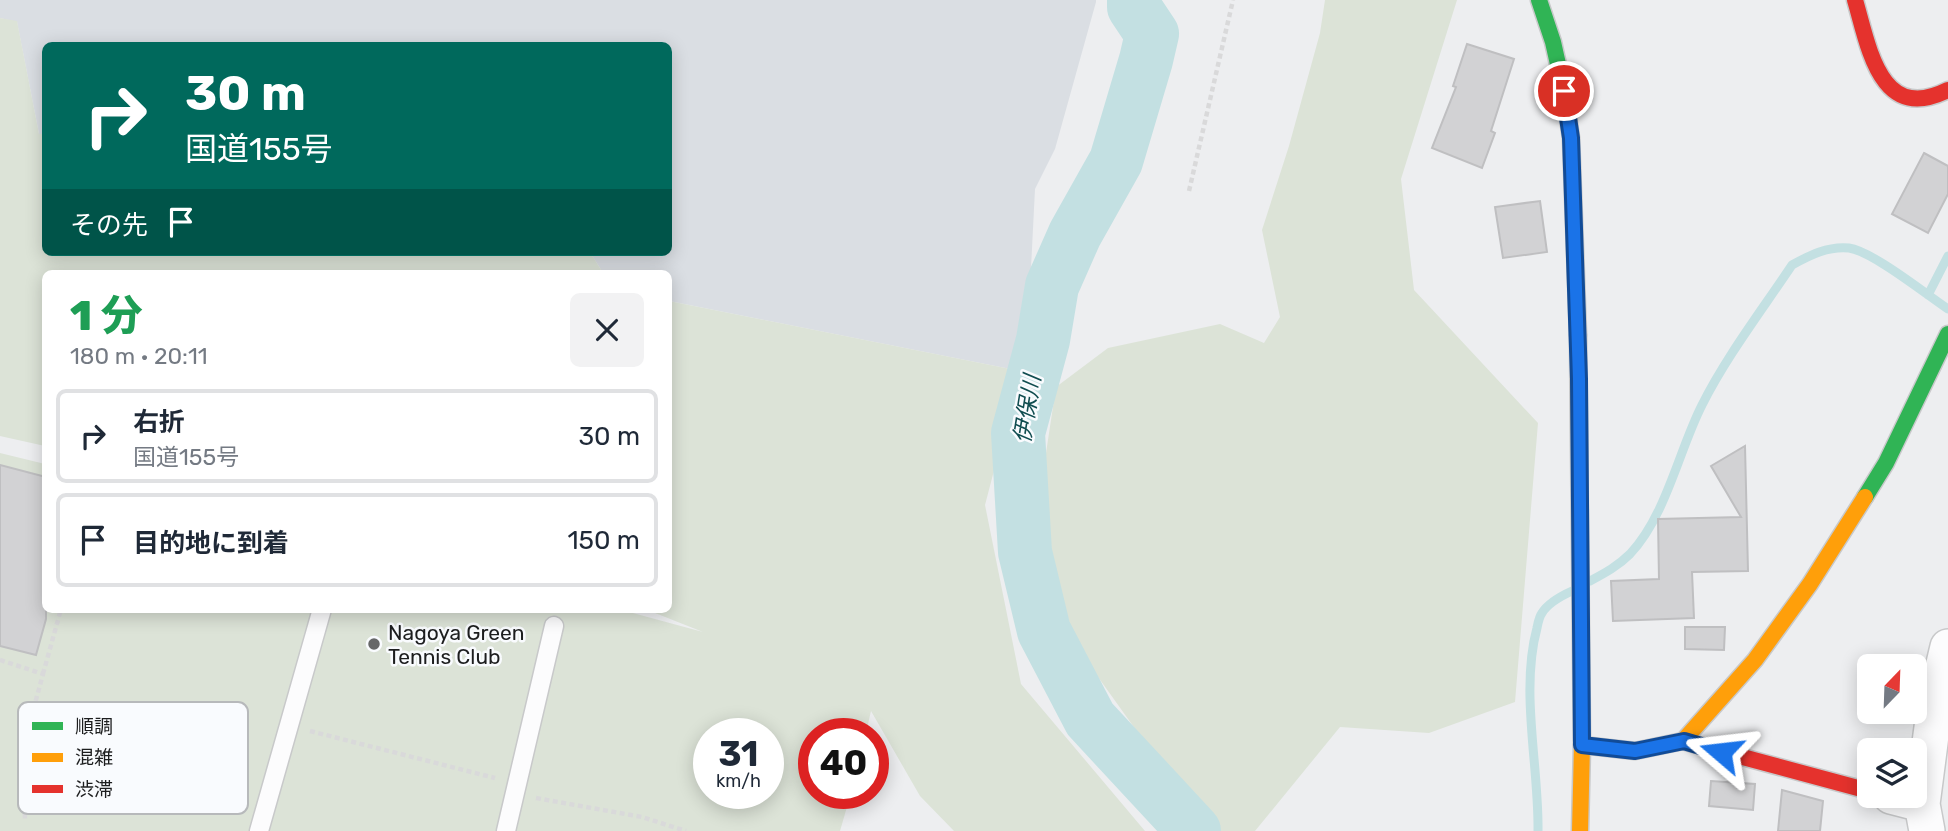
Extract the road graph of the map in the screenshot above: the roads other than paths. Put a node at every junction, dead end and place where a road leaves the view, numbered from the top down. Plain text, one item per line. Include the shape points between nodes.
1 (1539, 0) edge
2 (1855, 0) edge
3 (1948, 90) edge
4 (1948, 334) edge
5 (321, 613) edge
6 (554, 626) dead end
7 (1948, 647) edge
8 (1684, 741) junction
9 (1582, 745) junction
10 (1857, 788) edge
11 (1913, 810) edge
12 (259, 831) edge
13 (506, 831) edge
14 (1580, 831) edge

1 - 9 main road via 1553,42 1571,138 1579,379
2 - 3 main road via 1871,55 1890,88 1922,100
4 - 8 main road via 1886,463 1810,584 1755,660
5 - 12 lane
6 - 13 lane
7 - 11 street
8 - 9 main road via 1635,751
8 - 10 main road
9 - 14 main road

